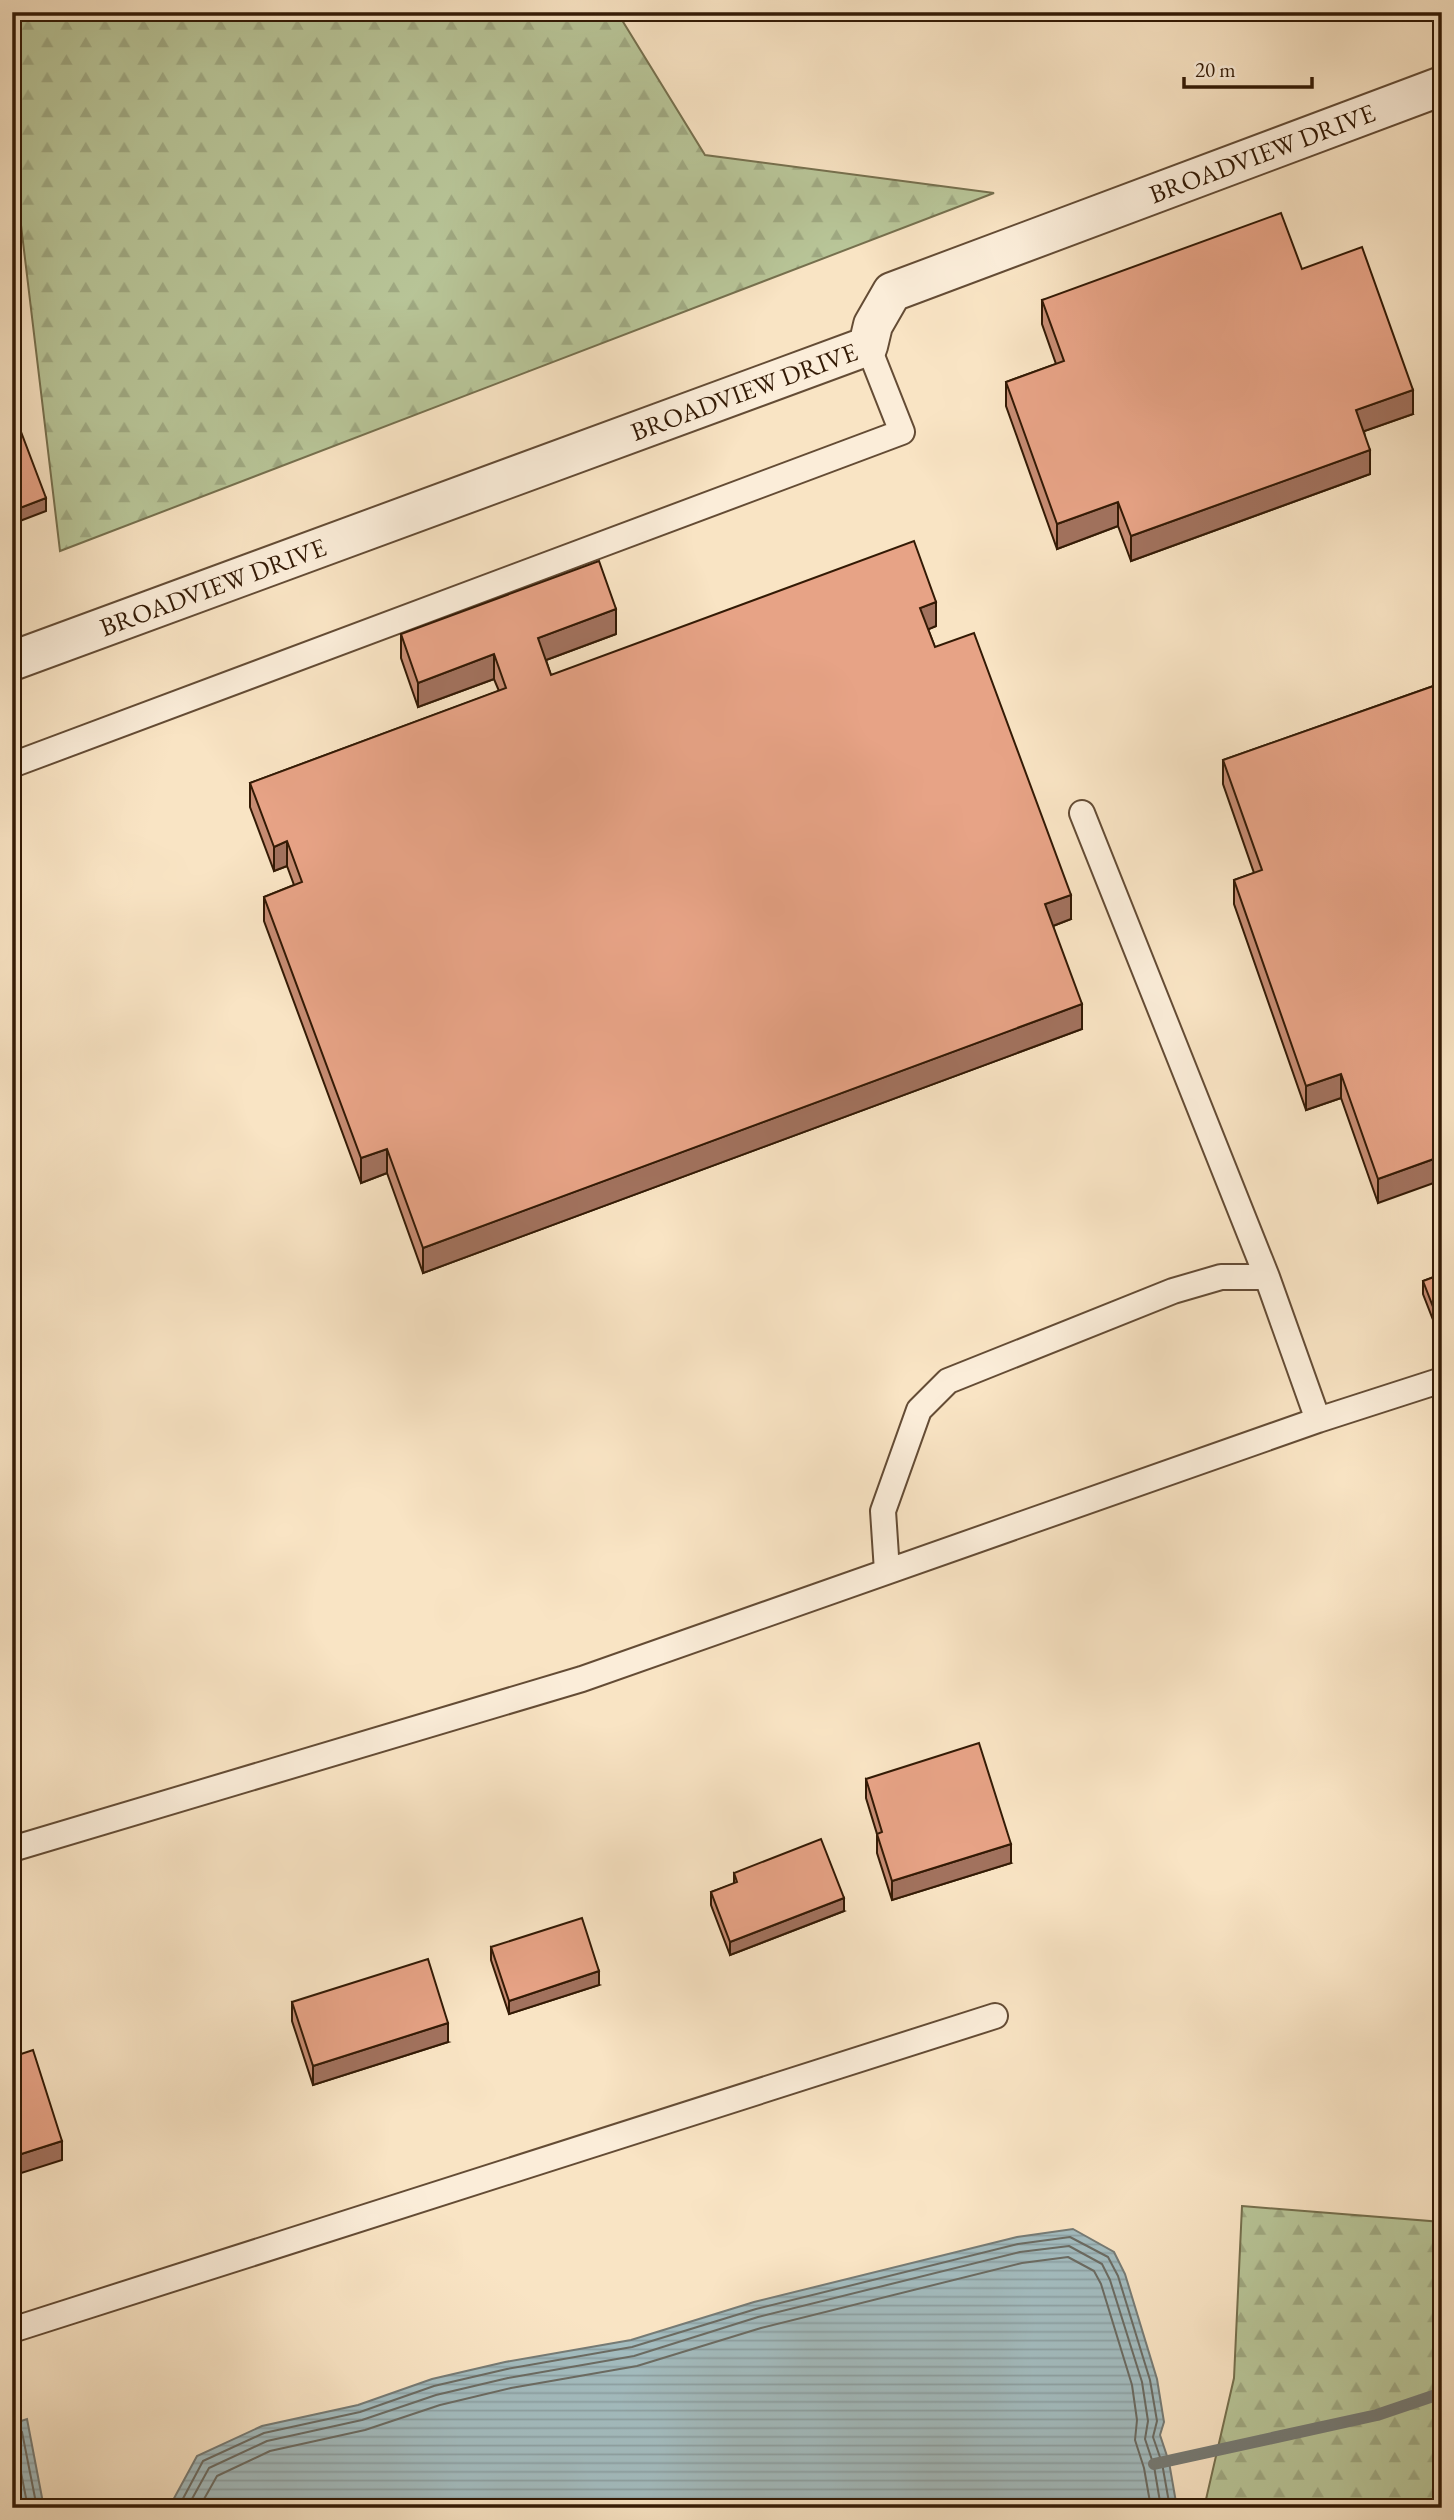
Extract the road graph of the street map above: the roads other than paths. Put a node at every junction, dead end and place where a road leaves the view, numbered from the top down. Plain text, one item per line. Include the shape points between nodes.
1 (1442, 86) edge
2 (868, 346) junction
3 (12, 661) edge
4 (12, 765) edge
5 (1082, 813) dead end
6 (1266, 1277) junction
7 (1442, 1380) edge
8 (1318, 1420) junction
9 (887, 1572) junction
10 (12, 1849) edge
11 (995, 2016) dead end
12 (12, 2330) edge

1 - 2 street, BROADVIEW DRIVE via 892,292 873,325
2 - 3 street, BROADVIEW DRIVE
2 - 4 lane via 902,432
5 - 6 lane
6 - 8 lane
6 - 9 lane via 1221,1277 1172,1291 948,1381 919,1410 883,1511
7 - 8 lane
8 - 9 lane
9 - 10 lane via 582,1679
11 - 12 lane

